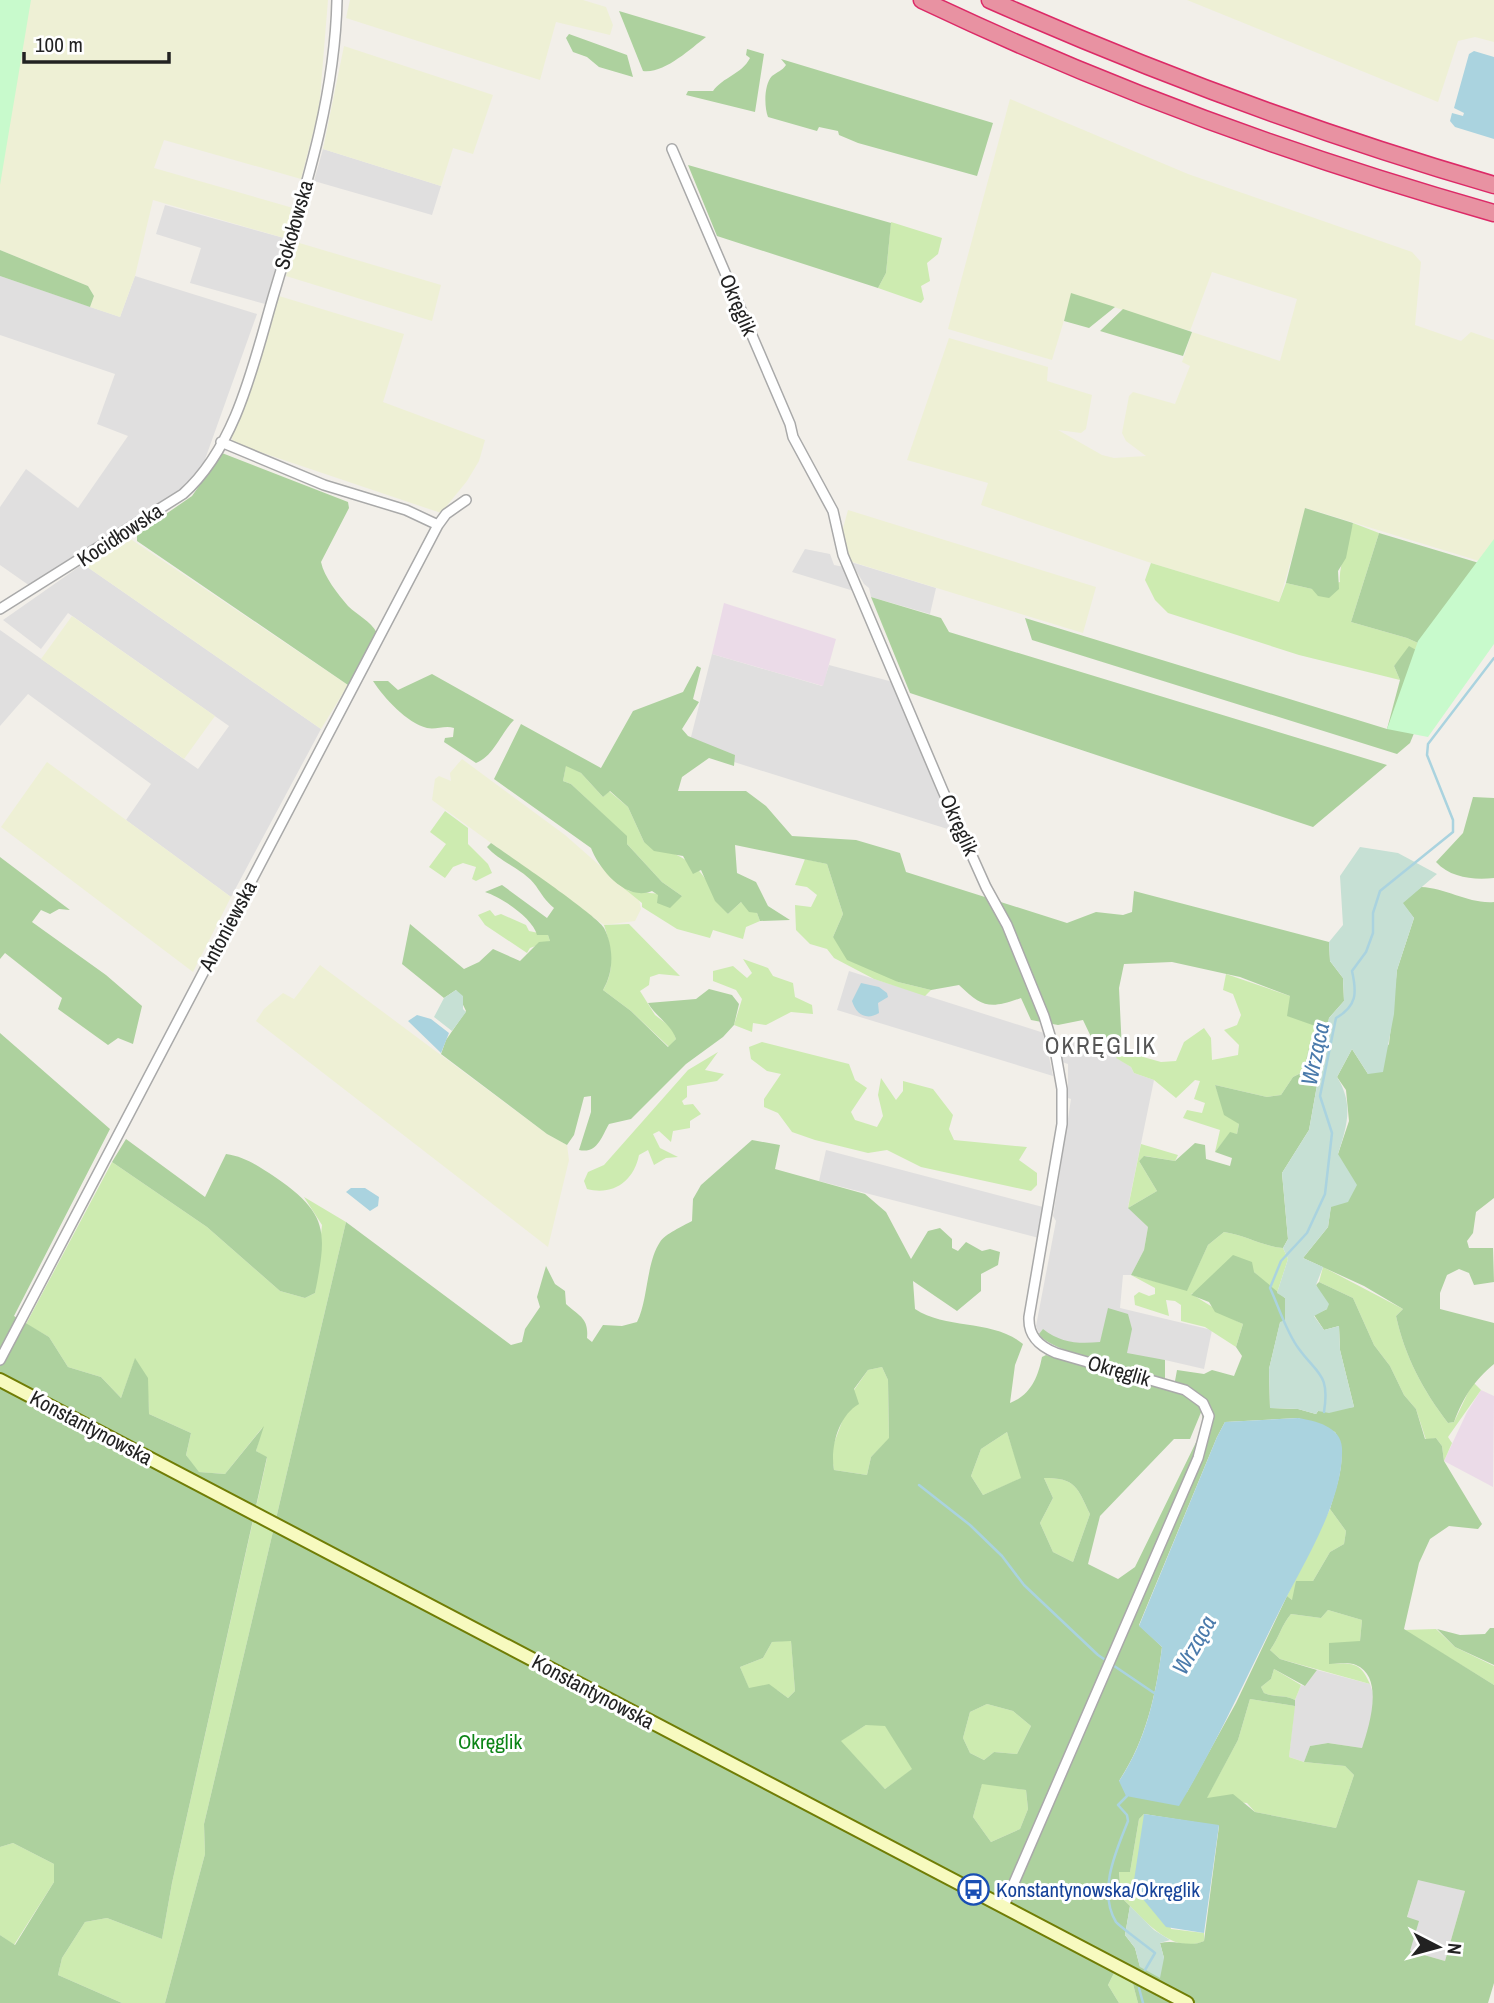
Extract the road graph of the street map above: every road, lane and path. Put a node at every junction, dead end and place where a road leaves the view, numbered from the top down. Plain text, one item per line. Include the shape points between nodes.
1 (337, 0) edge
2 (922, 0) edge
3 (990, 0) edge
4 (672, 149) dead end
5 (1494, 185) edge
6 (1494, 213) edge
7 (221, 442) junction
8 (466, 500) dead end
9 (438, 525) junction
10 (0, 609) edge
11 (0, 1360) edge
12 (0, 1380) edge
13 (1003, 1906) junction
14 (1187, 2003) edge

1 - 7 street, Sokołowska via 329,84 309,177 250,374
2 - 6 highway via 1173,106 1336,165
3 - 5 highway via 1265,110
4 - 13 street, Okręglik via 793,437 832,511 844,555 943,791 1007,925 1044,1016 1061,1079 1062,1124 1029,1317 1031,1332 1040,1345 1056,1353 1185,1390 1203,1403 1209,1416 1198,1458
7 - 9 street via 336,490 406,510
7 - 10 street, Kocidłowska via 206,469 183,494
8 - 9 street, Antoniewska
9 - 11 street, Antoniewska
12 - 13 main road, Konstantynowska
13 - 14 main road, Konstantynowska

